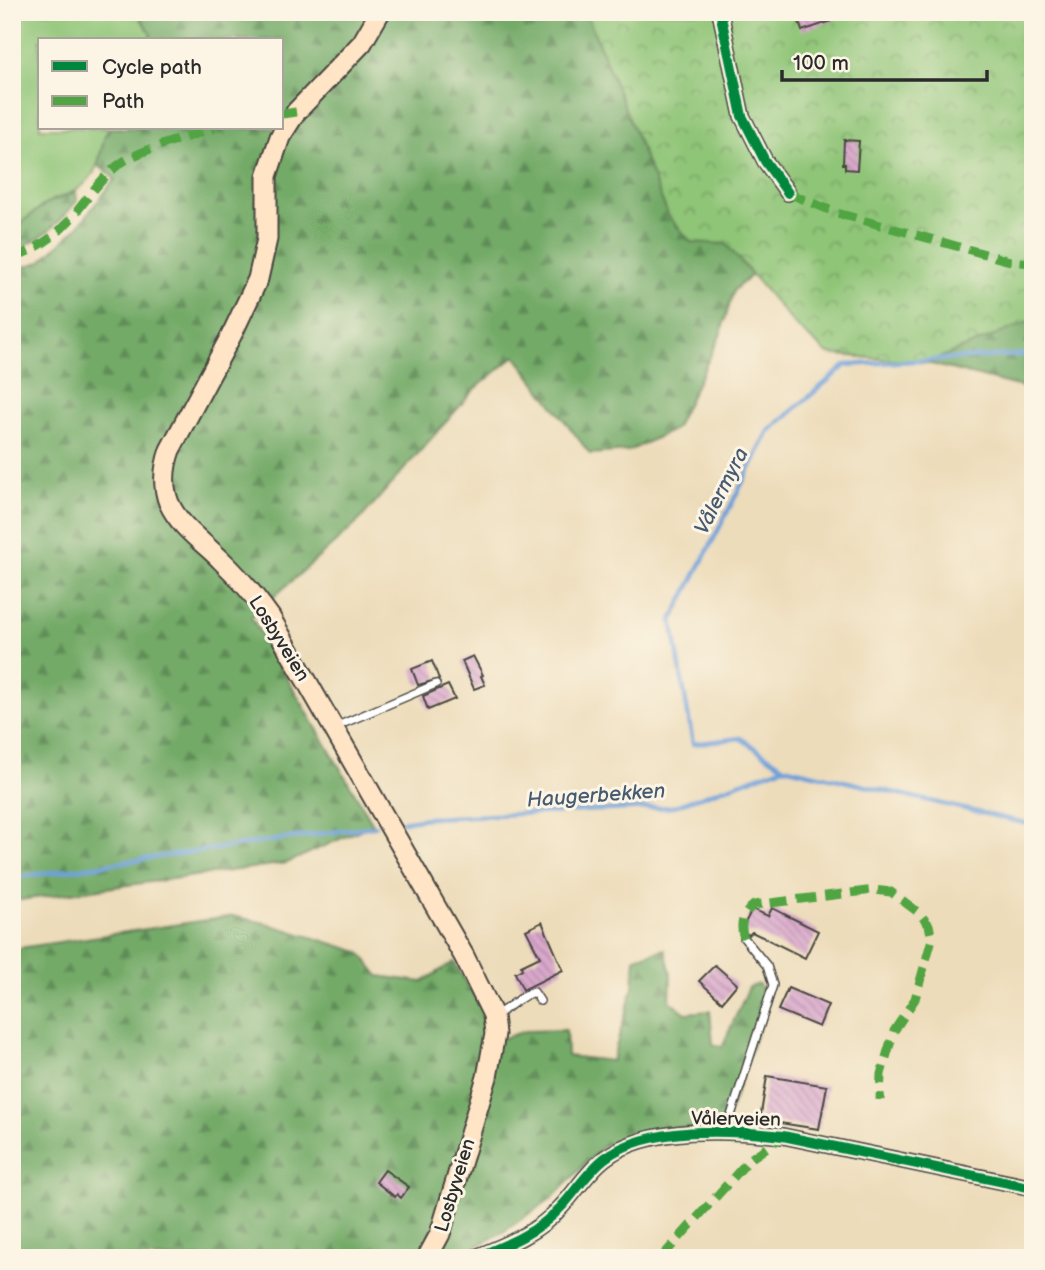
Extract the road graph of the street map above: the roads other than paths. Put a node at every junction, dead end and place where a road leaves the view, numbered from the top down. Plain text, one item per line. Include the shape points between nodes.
1 (380, 12) edge
2 (720, 12) edge
3 (788, 193) dead end
4 (436, 684) dead end
5 (335, 727) junction
6 (744, 938) dead end
7 (540, 1001) dead end
8 (493, 1016) junction
9 (726, 1131) junction
10 (1033, 1188) edge
11 (426, 1258) edge
12 (474, 1258) edge

1 - 5 main road, Losbyveien via 362,43 296,112 280,137 267,176 267,239 258,279 165,463 169,503 270,617
2 - 3 street via 742,116
4 - 5 lane
5 - 8 main road, Losbyveien
6 - 9 lane, Vålerveien via 767,966 773,985
7 - 8 lane via 530,992
8 - 11 main road, Losbyveien via 495,1034 487,1077 440,1234
9 - 10 street, Vålerveien via 783,1136
9 - 12 street, Vålerveien via 651,1138 624,1147 605,1158 538,1228

